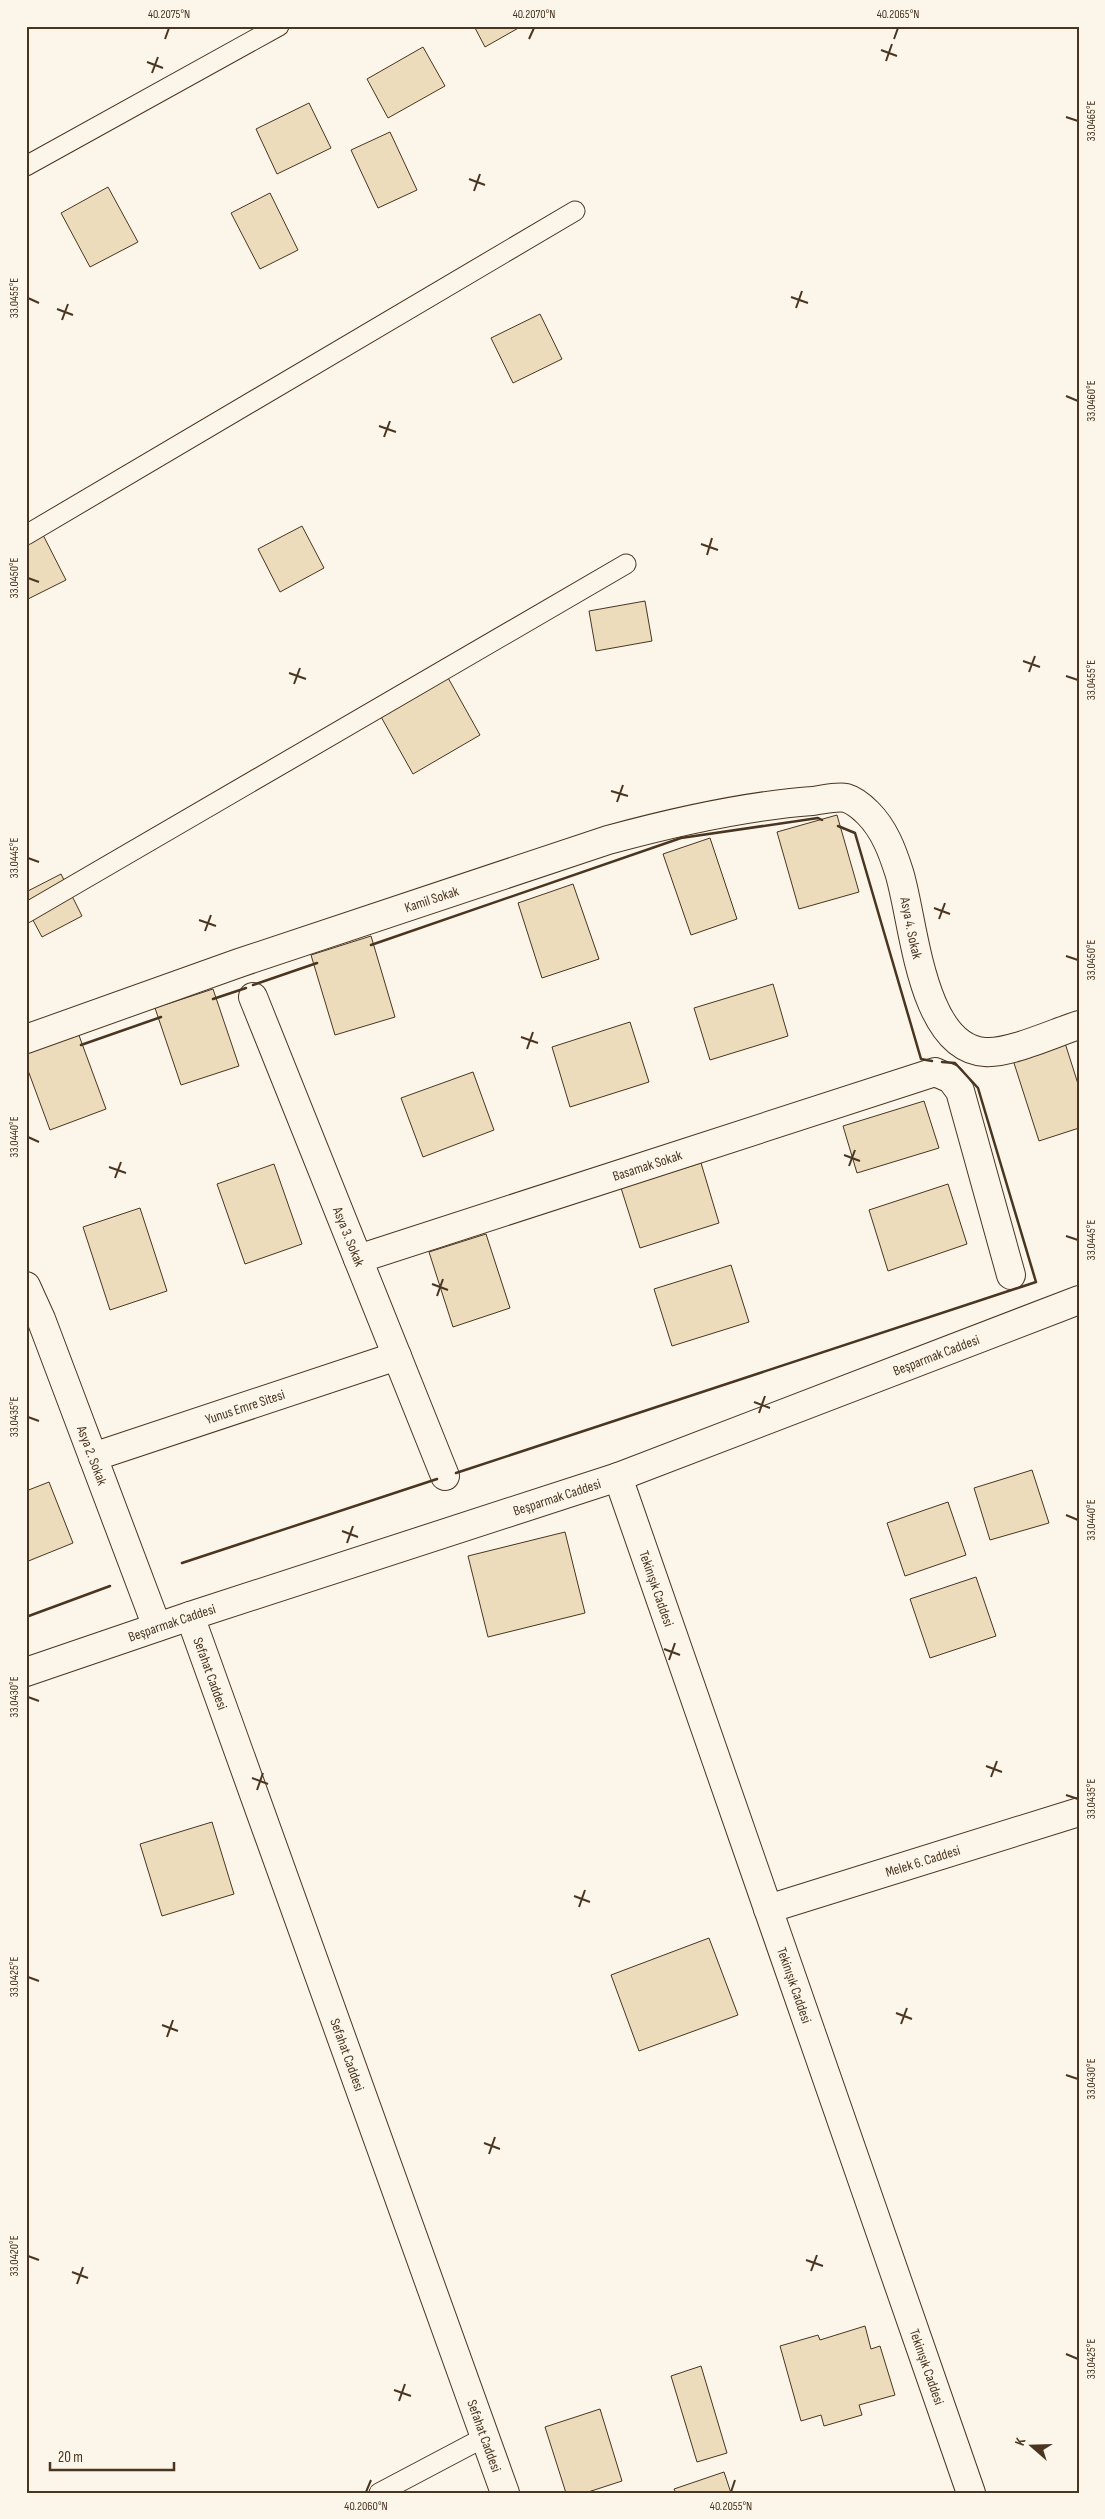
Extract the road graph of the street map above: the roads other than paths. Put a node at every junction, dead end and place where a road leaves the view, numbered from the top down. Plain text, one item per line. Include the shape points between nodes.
1 (280, 26) edge
2 (26, 166) edge
3 (575, 211) dead end
4 (26, 535) edge
5 (626, 564) dead end
6 (846, 798) joint
7 (26, 913) edge
8 (253, 997) dead end
9 (1079, 1025) edge
10 (26, 1039) edge
11 (358, 1259) junction
12 (1011, 1275) dead end
13 (26, 1286) edge
14 (1079, 1300) edge
15 (34, 1322) edge
16 (397, 1356) junction
17 (94, 1457) junction
18 (445, 1476) dead end
19 (618, 1477) junction
20 (190, 1616) junction
21 (157, 1627) junction
22 (26, 1672) edge
23 (1079, 1812) edge
24 (768, 1909) junction
25 (485, 2437) junction
26 (379, 2493) edge
27 (505, 2493) edge
28 (971, 2493) edge

1 - 2 lane
3 - 4 lane
5 - 7 lane
6 - 9 street, Asya 4. Sokak via 878,822 888,842 900,872 923,976 934,1007 954,1039 984,1052 1000,1052
6 - 10 street, Kamil Sokak via 798,802 669,823 608,840 239,963
8 - 11 street, Asya 3. Sokak
11 - 12 street, Basamak Sokak via 935,1072 950,1079 960,1091
11 - 16 street, Asya 3. Sokak
13 - 15 street, Asya 2. Sokak
14 - 19 street, Beşparmak Caddesi
15 - 17 street, Asya 2. Sokak
16 - 17 street, Yunus Emre Sitesi
16 - 18 street, Asya 3. Sokak
17 - 21 street, Asya 2. Sokak
19 - 20 street, Beşparmak Caddesi
19 - 24 street, Tekinışık Caddesi
20 - 21 street, Beşparmak Caddesi
20 - 25 street, Sefahat Caddesi
21 - 22 street, Beşparmak Caddesi
23 - 24 street, Melek 6. Caddesi
24 - 28 street, Tekinışık Caddesi
25 - 26 lane
25 - 27 street, Sefahat Caddesi

